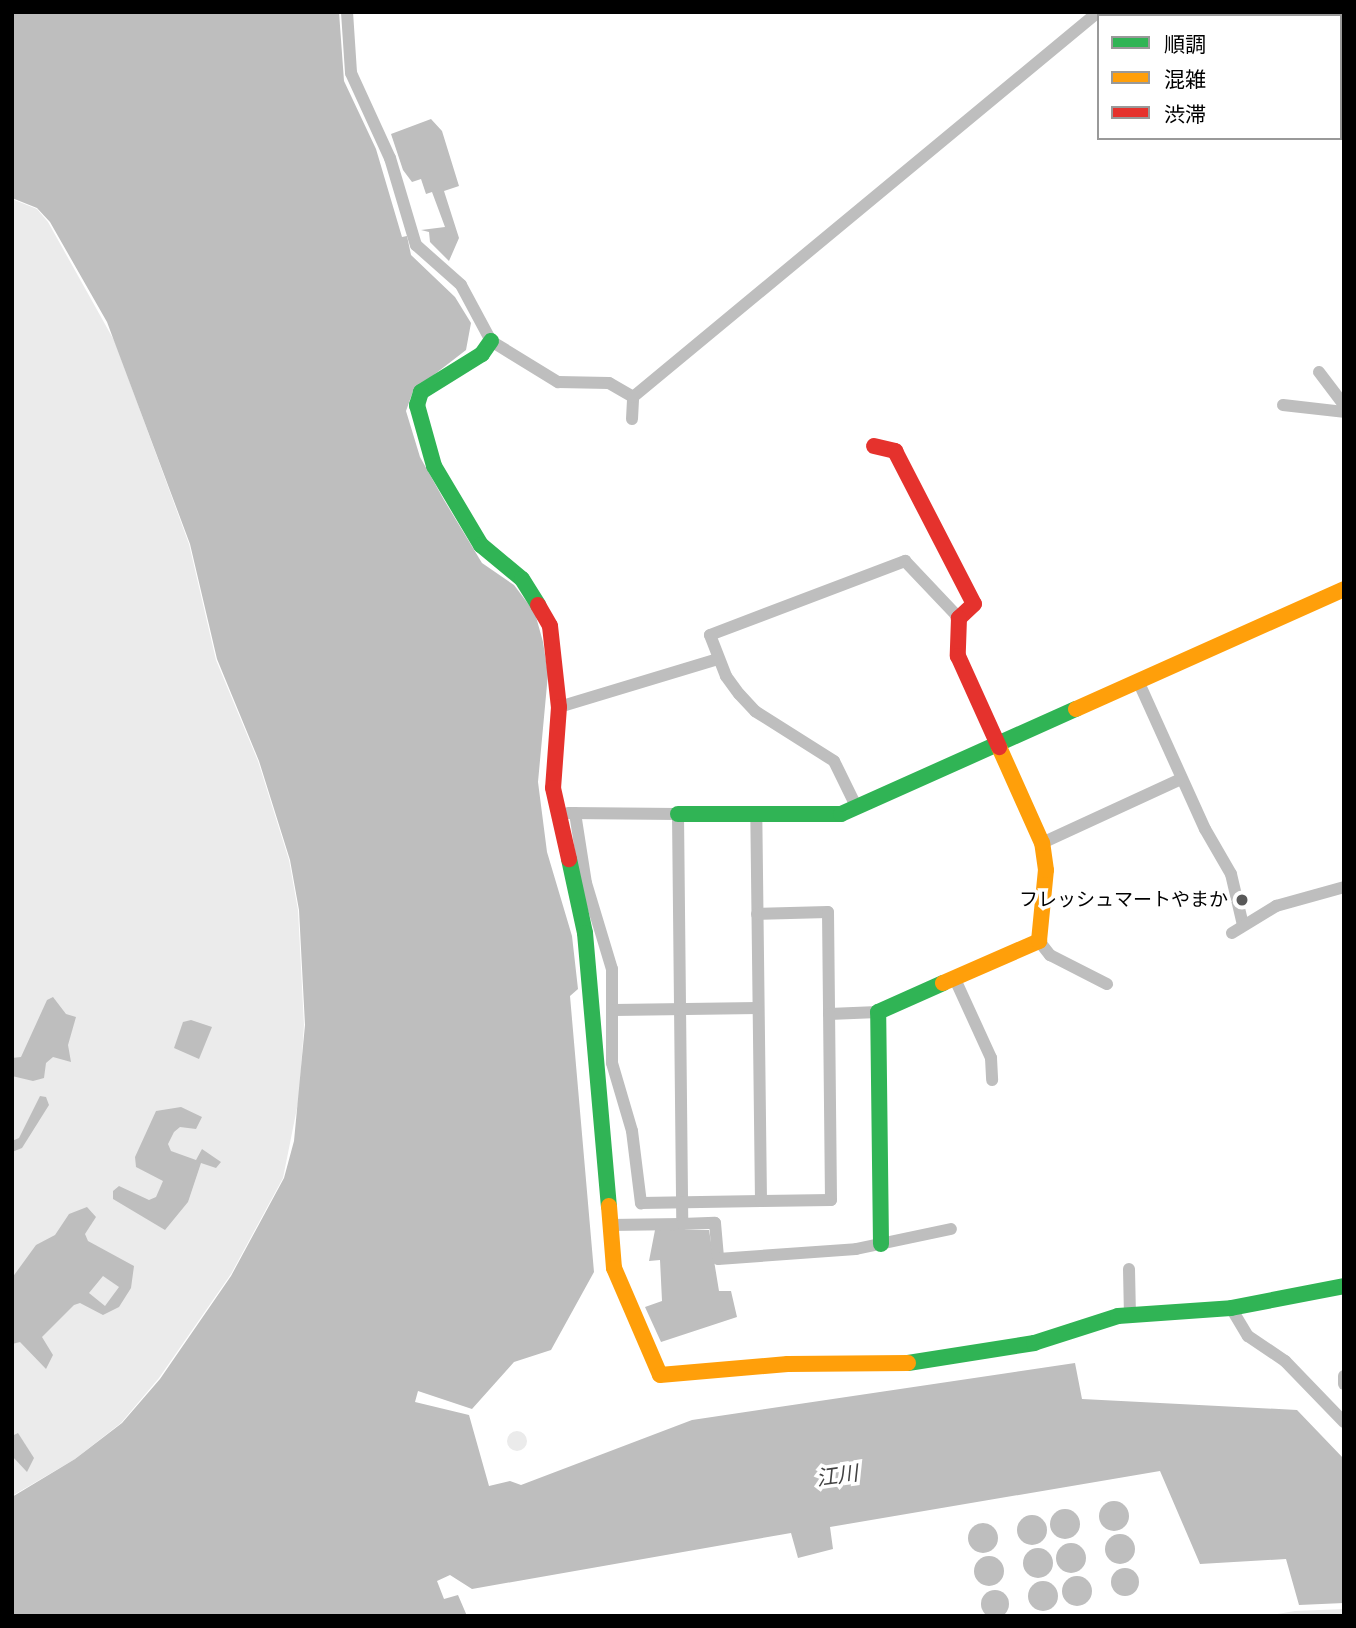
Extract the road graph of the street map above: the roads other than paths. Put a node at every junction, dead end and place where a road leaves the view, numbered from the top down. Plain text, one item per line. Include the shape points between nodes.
1 (347, 12) edge
2 (1098, 12) edge
3 (491, 341) junction
4 (1319, 372) dead end
5 (634, 397) junction
6 (1283, 405) dead end
7 (1344, 405) edge
8 (1344, 412) edge
9 (632, 419) dead end
10 (874, 446) dead end
11 (1344, 589) edge
12 (959, 618) junction
13 (718, 659) junction
14 (1139, 683) junction
15 (559, 707) junction
16 (997, 747) junction
17 (1181, 779) junction
18 (857, 808) junction
19 (557, 812) junction
20 (575, 813) junction
21 (678, 814) junction
22 (756, 814) junction
23 (1042, 843) junction
24 (1344, 887) edge
25 (757, 914) junction
26 (1039, 941) junction
27 (954, 978) junction
28 (1107, 984) dead end
29 (758, 1008) junction
30 (680, 1009) junction
31 (614, 1010) junction
32 (878, 1012) junction
33 (829, 1014) junction
34 (992, 1080) dead end
35 (761, 1201) junction
36 (683, 1202) junction
37 (682, 1224) junction
38 (610, 1225) junction
39 (951, 1229) dead end
40 (881, 1244) junction
41 (1129, 1269) dead end
42 (1344, 1286) edge
43 (1231, 1308) junction
44 (1130, 1315) junction
45 (1344, 1376) edge
46 (1344, 1384) edge
47 (1344, 1422) edge

1 - 3 street via 351,73 390,158 416,245 461,285
2 - 5 street
3 - 5 street via 558,382 609,383
3 - 15 street via 482,354 421,392 416,405 434,466 481,544 522,579 540,604 555,652
4 - 7 street
5 - 9 street
6 - 8 street
10 - 12 street via 895,451 974,604
11 - 14 street
12 - 13 street via 905,561 710,635
12 - 16 street via 958,656
13 - 15 street
13 - 18 street via 755,711 834,761
14 - 16 street
14 - 17 street
15 - 19 street via 553,788
16 - 18 street
16 - 23 street
17 - 23 street
17 - 24 street via 1231,874 1237,929 1285,903
18 - 22 street via 841,814
19 - 20 street
19 - 38 street via 585,933
20 - 21 street
20 - 31 street via 586,883 612,969
21 - 22 street
21 - 30 street
22 - 25 street
23 - 26 street via 1046,870
25 - 29 street
25 - 33 street via 828,912
26 - 27 street
26 - 28 street via 1050,955
27 - 32 street
27 - 34 street via 991,1058
29 - 30 street
29 - 35 street
30 - 31 street
30 - 36 street
31 - 36 street via 612,1063 632,1130 641,1203
32 - 33 street
32 - 40 street
33 - 35 street via 831,1200
35 - 36 street
36 - 37 street
37 - 38 street
37 - 40 street via 715,1223 718,1259
38 - 44 street via 614,1268 664,1378 788,1364 896,1366 1034,1343
39 - 40 street
41 - 44 street
42 - 43 street
43 - 44 street
43 - 47 street via 1248,1336 1285,1361
45 - 46 street

